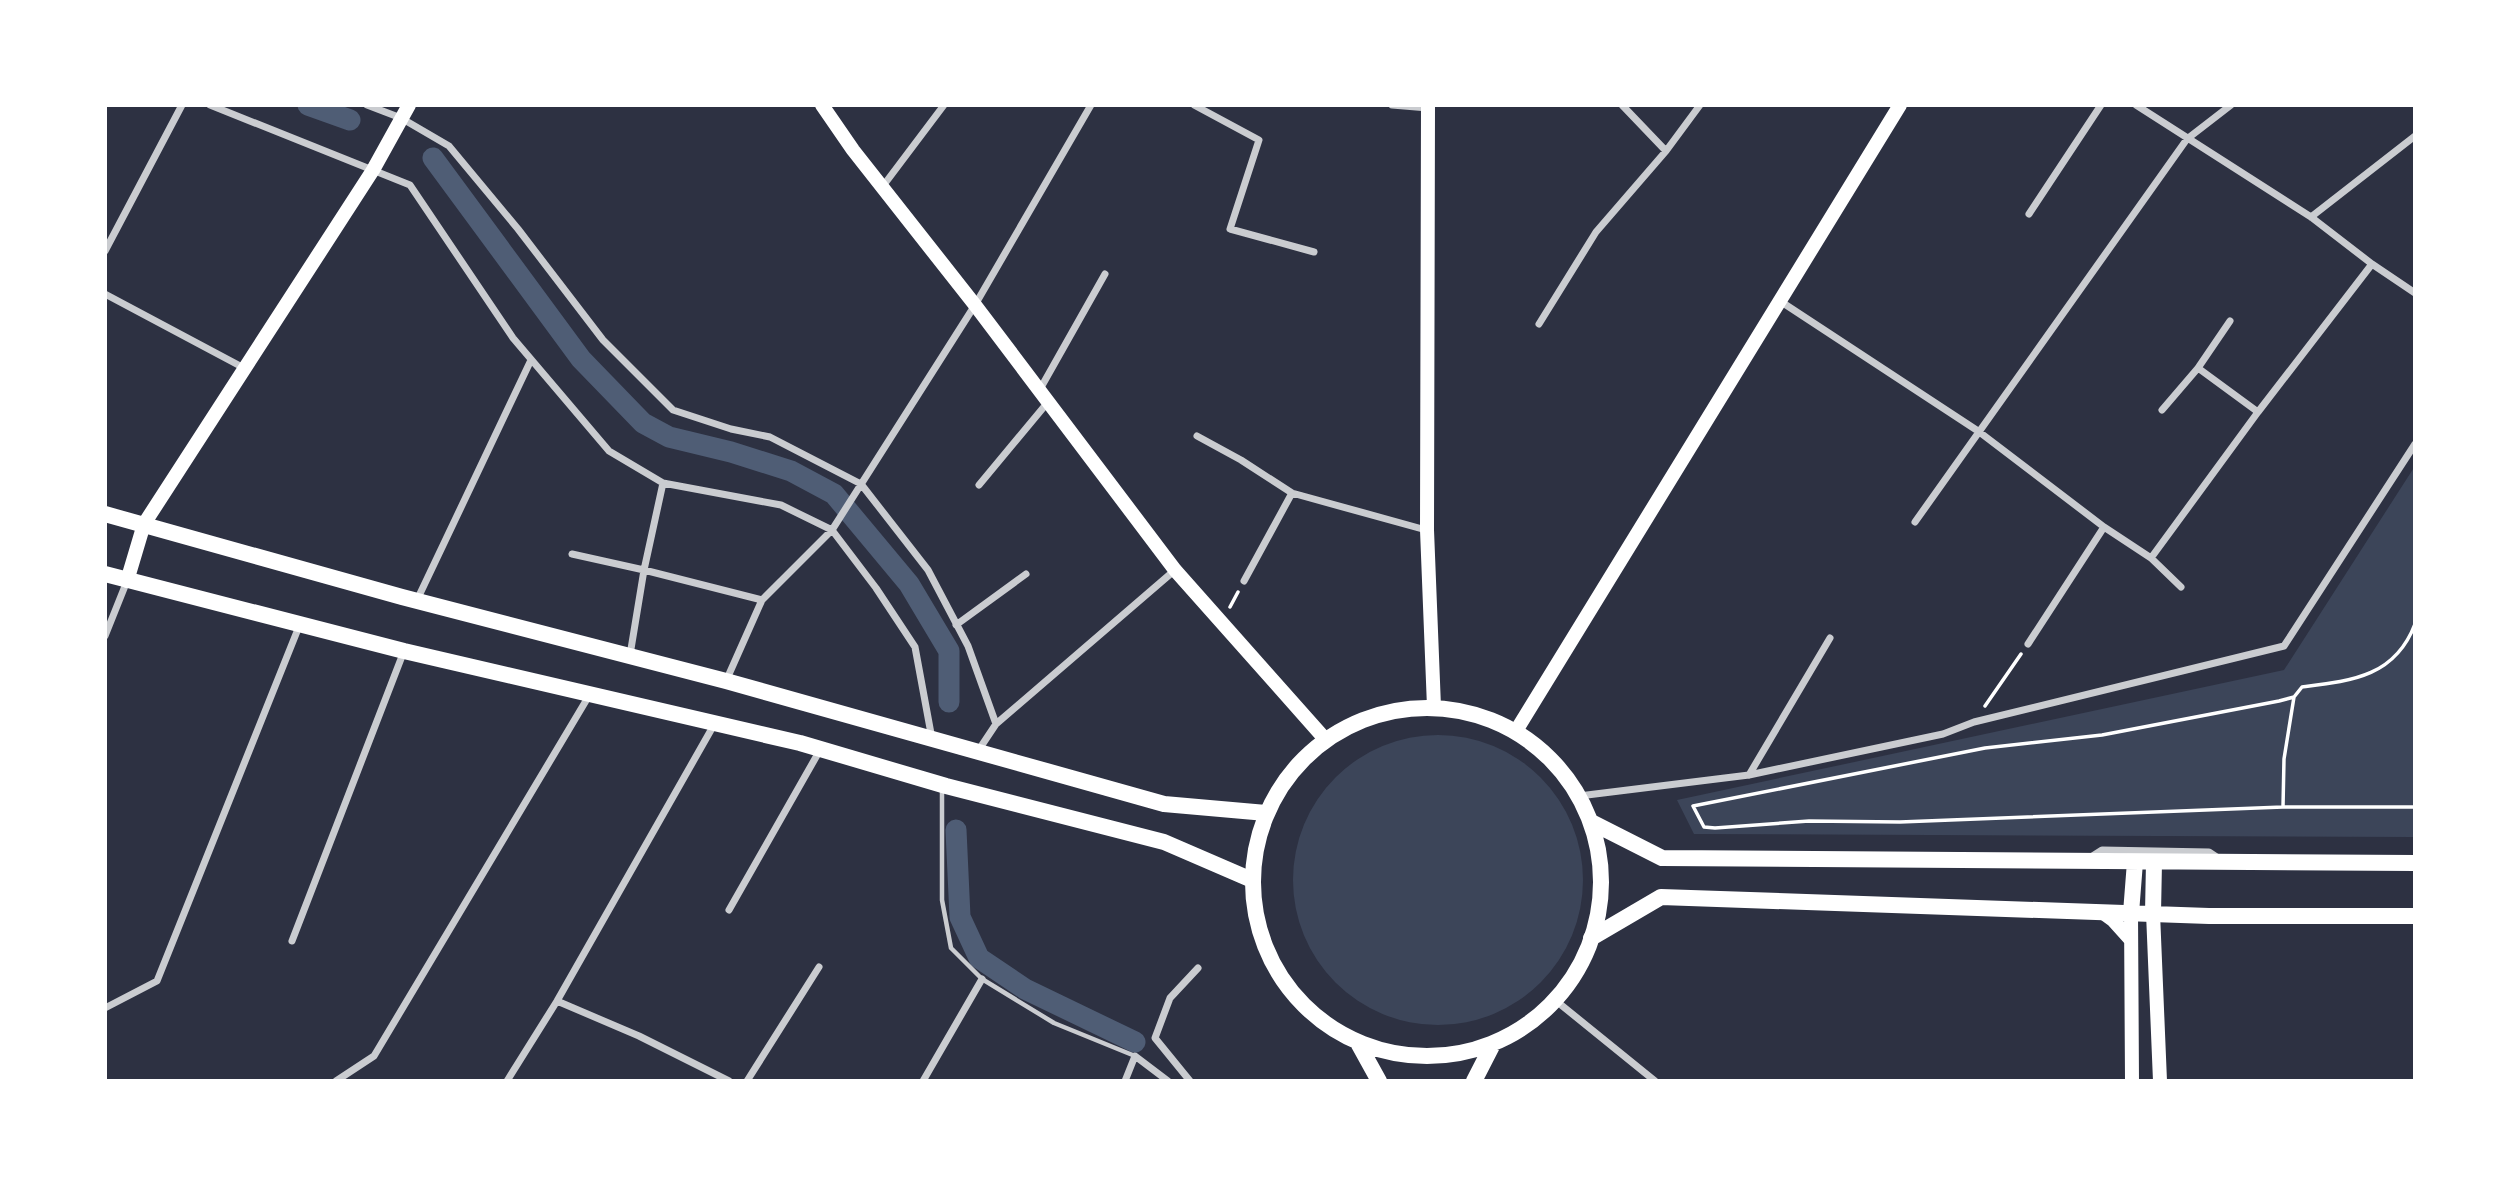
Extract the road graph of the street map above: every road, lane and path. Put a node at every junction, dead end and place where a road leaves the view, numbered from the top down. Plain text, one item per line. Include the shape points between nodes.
1 (182, 105) edge
2 (210, 105) edge
3 (367, 105) edge
4 (822, 105) edge
5 (944, 105) edge
6 (1091, 105) edge
7 (1194, 105) edge
8 (1391, 105) edge
9 (1622, 105) edge
10 (1700, 105) edge
11 (1900, 105) edge
12 (2101, 105) edge
13 (2136, 105) edge
14 (2231, 105) edge
15 (1428, 107) edge
16 (405, 111) edge
17 (2415, 136) edge
18 (2187, 139) junction
19 (1666, 151) junction
20 (373, 170) junction
21 (883, 186) junction
22 (2029, 214) dead end
23 (2311, 217) junction
24 (105, 251) edge
25 (1314, 252) dead end
26 (2372, 264) junction
27 (1105, 274) dead end
28 (105, 293) edge
29 (2415, 293) edge
30 (1780, 300) junction
31 (975, 305) junction
32 (2230, 320) dead end
33 (1539, 324) dead end
34 (531, 360) junction
35 (244, 368) junction
36 (2198, 368) junction
37 (1044, 397) junction
38 (2162, 410) dead end
39 (2258, 412) junction
40 (1978, 431) junction
41 (1197, 436) dead end
42 (2415, 444) edge
43 (663, 484) junction
44 (861, 484) junction
45 (979, 485) dead end
46 (1292, 493) junction
47 (105, 514) edge
48 (1915, 522) dead end
49 (144, 524) junction
50 (2104, 527) junction
51 (832, 530) junction
52 (1427, 530) junction
53 (572, 554) dead end
54 (2151, 558) junction
55 (644, 570) junction
56 (1175, 570) junction
57 (105, 574) edge
58 (1026, 574) dead end
59 (127, 581) junction
60 (1244, 581) joint
61 (2180, 587) dead end
62 (762, 600) junction
63 (417, 601) junction
64 (300, 623) junction
65 (1222, 623) junction
66 (2415, 624) edge
67 (956, 625) junction
68 (105, 636) edge
69 (1830, 638) dead end
70 (2028, 644) joint
71 (404, 651) junction
72 (630, 655) junction
73 (726, 681) junction
74 (590, 694) junction
75 (2294, 697) junction
76 (1434, 707) junction
77 (1974, 722) junction
78 (715, 723) junction
79 (996, 723) junction
80 (1516, 732) junction
81 (1325, 739) junction
82 (932, 740) junction
83 (820, 749) junction
84 (978, 751) junction
85 (1749, 775) junction
86 (942, 785) junction
87 (1579, 796) junction
88 (2283, 807) junction
89 (2415, 807) edge
90 (1266, 813) junction
91 (1591, 822) junction
92 (2083, 862) junction
93 (2135, 862) junction
94 (2154, 862) junction
95 (2225, 863) junction
96 (2415, 863) edge
97 (1252, 880) junction
98 (729, 910) dead end
99 (2102, 912) junction
100 (2132, 912) junction
101 (2152, 913) junction
102 (2415, 916) edge
103 (1591, 938) junction
104 (2131, 940) junction
105 (292, 941) dead end
106 (819, 967) dead end
107 (1198, 968) dead end
108 (982, 979) junction
109 (1555, 1000) junction
110 (557, 1001) junction
111 (105, 1008) edge
112 (1358, 1043) junction
113 (1493, 1044) junction
114 (1135, 1056) junction
115 (724, 1080) edge
116 (336, 1081) edge
117 (507, 1081) edge
118 (747, 1081) edge
119 (923, 1081) edge
120 (1125, 1081) edge
121 (1168, 1081) edge
122 (1190, 1081) edge
123 (1379, 1081) edge
124 (1474, 1081) edge
125 (1656, 1081) edge
126 (2132, 1081) edge
127 (2160, 1081) edge

1 - 24 street
2 - 20 street
3 - 16 street
4 - 21 main road
5 - 21 street
6 - 31 street
7 - 25 street via 1259,140 1230,229
8 - 15 street
9 - 19 street
10 - 19 street
11 - 30 main road
12 - 22 street
13 - 18 street
14 - 18 street
15 - 52 main road
16 - 20 main road
16 - 44 street via 449,146 603,340 673,410 770,437
17 - 23 street
18 - 23 street
18 - 40 street
19 - 33 street via 1596,232
20 - 34 street via 410,185
20 - 35 main road
21 - 31 main road
23 - 26 street
26 - 29 street
26 - 39 street
27 - 37 street
28 - 35 street
30 - 40 street
30 - 80 main road
31 - 37 main road
31 - 44 street
32 - 36 street
34 - 43 street via 609,451
34 - 63 street
35 - 49 main road
36 - 38 street
36 - 39 street
37 - 45 street
37 - 56 main road
39 - 54 street
40 - 48 street
40 - 50 street
41 - 46 street
42 - 77 street via 2284,646
43 - 51 street via 781,505
43 - 55 street
44 - 51 street
44 - 67 street via 928,570
46 - 52 street
46 - 60 street
47 - 49 main road
49 - 59 main road
49 - 63 main road
50 - 54 street
50 - 70 street
51 - 62 street
51 - 82 street via 915,647
52 - 76 main road
53 - 55 street
54 - 61 street
55 - 62 street
55 - 72 street
56 - 65 main road
56 - 79 street
57 - 59 main road
58 - 67 street
59 - 64 main road
59 - 68 street
60 - 65 path
62 - 73 street
63 - 72 main road
64 - 71 main road
64 - 111 street via 158,981
65 - 81 main road
66 - 75 path via 2393,660 2366,677 2302,687
67 - 79 street
69 - 85 street
70 - 77 path
71 - 74 main road
71 - 105 street
72 - 73 main road
73 - 82 main road
74 - 78 main road
74 - 116 street via 374,1056
75 - 88 path via 2284,759
75 - 88 path via 2102,735 1985,748 1693,806 1704,827 1715,828 1809,821 1900,822
76 - 80 main road via 1476,714
76 - 81 main road via 1377,714
77 - 85 street via 1943,734
78 - 83 main road
78 - 110 street
79 - 84 street
80 - 87 main road via 1548,756
81 - 90 main road via 1291,772
82 - 84 main road
83 - 86 main road
83 - 98 street
84 - 90 main road via 1164,804
85 - 87 street
86 - 97 main road via 1164,842
86 - 108 lane via 942,900 951,948
87 - 91 main road
88 - 89 path
90 - 97 main road via 1255,846
91 - 92 main road via 1662,858
91 - 103 main road via 1600,860 1600,900
92 - 93 main road
92 - 95 street via 2102,850 2208,852
93 - 94 main road
93 - 100 main road
94 - 95 main road
94 - 101 main road
95 - 96 main road
97 - 112 main road via 1258,931 1280,978 1314,1017
99 - 100 main road
99 - 103 main road via 1661,897
99 - 104 main road
100 - 101 main road
100 - 104 main road
101 - 102 main road
101 - 127 main road
103 - 109 main road via 1577,971
104 - 126 main road
106 - 118 street
107 - 122 street via 1170,998 1155,1038
108 - 114 lane via 1054,1023
108 - 119 street
109 - 113 main road via 1526,1025
109 - 125 street
110 - 115 street
110 - 117 street
112 - 113 main road via 1403,1056 1448,1056
112 - 123 main road
113 - 124 main road
114 - 120 street
114 - 121 street

